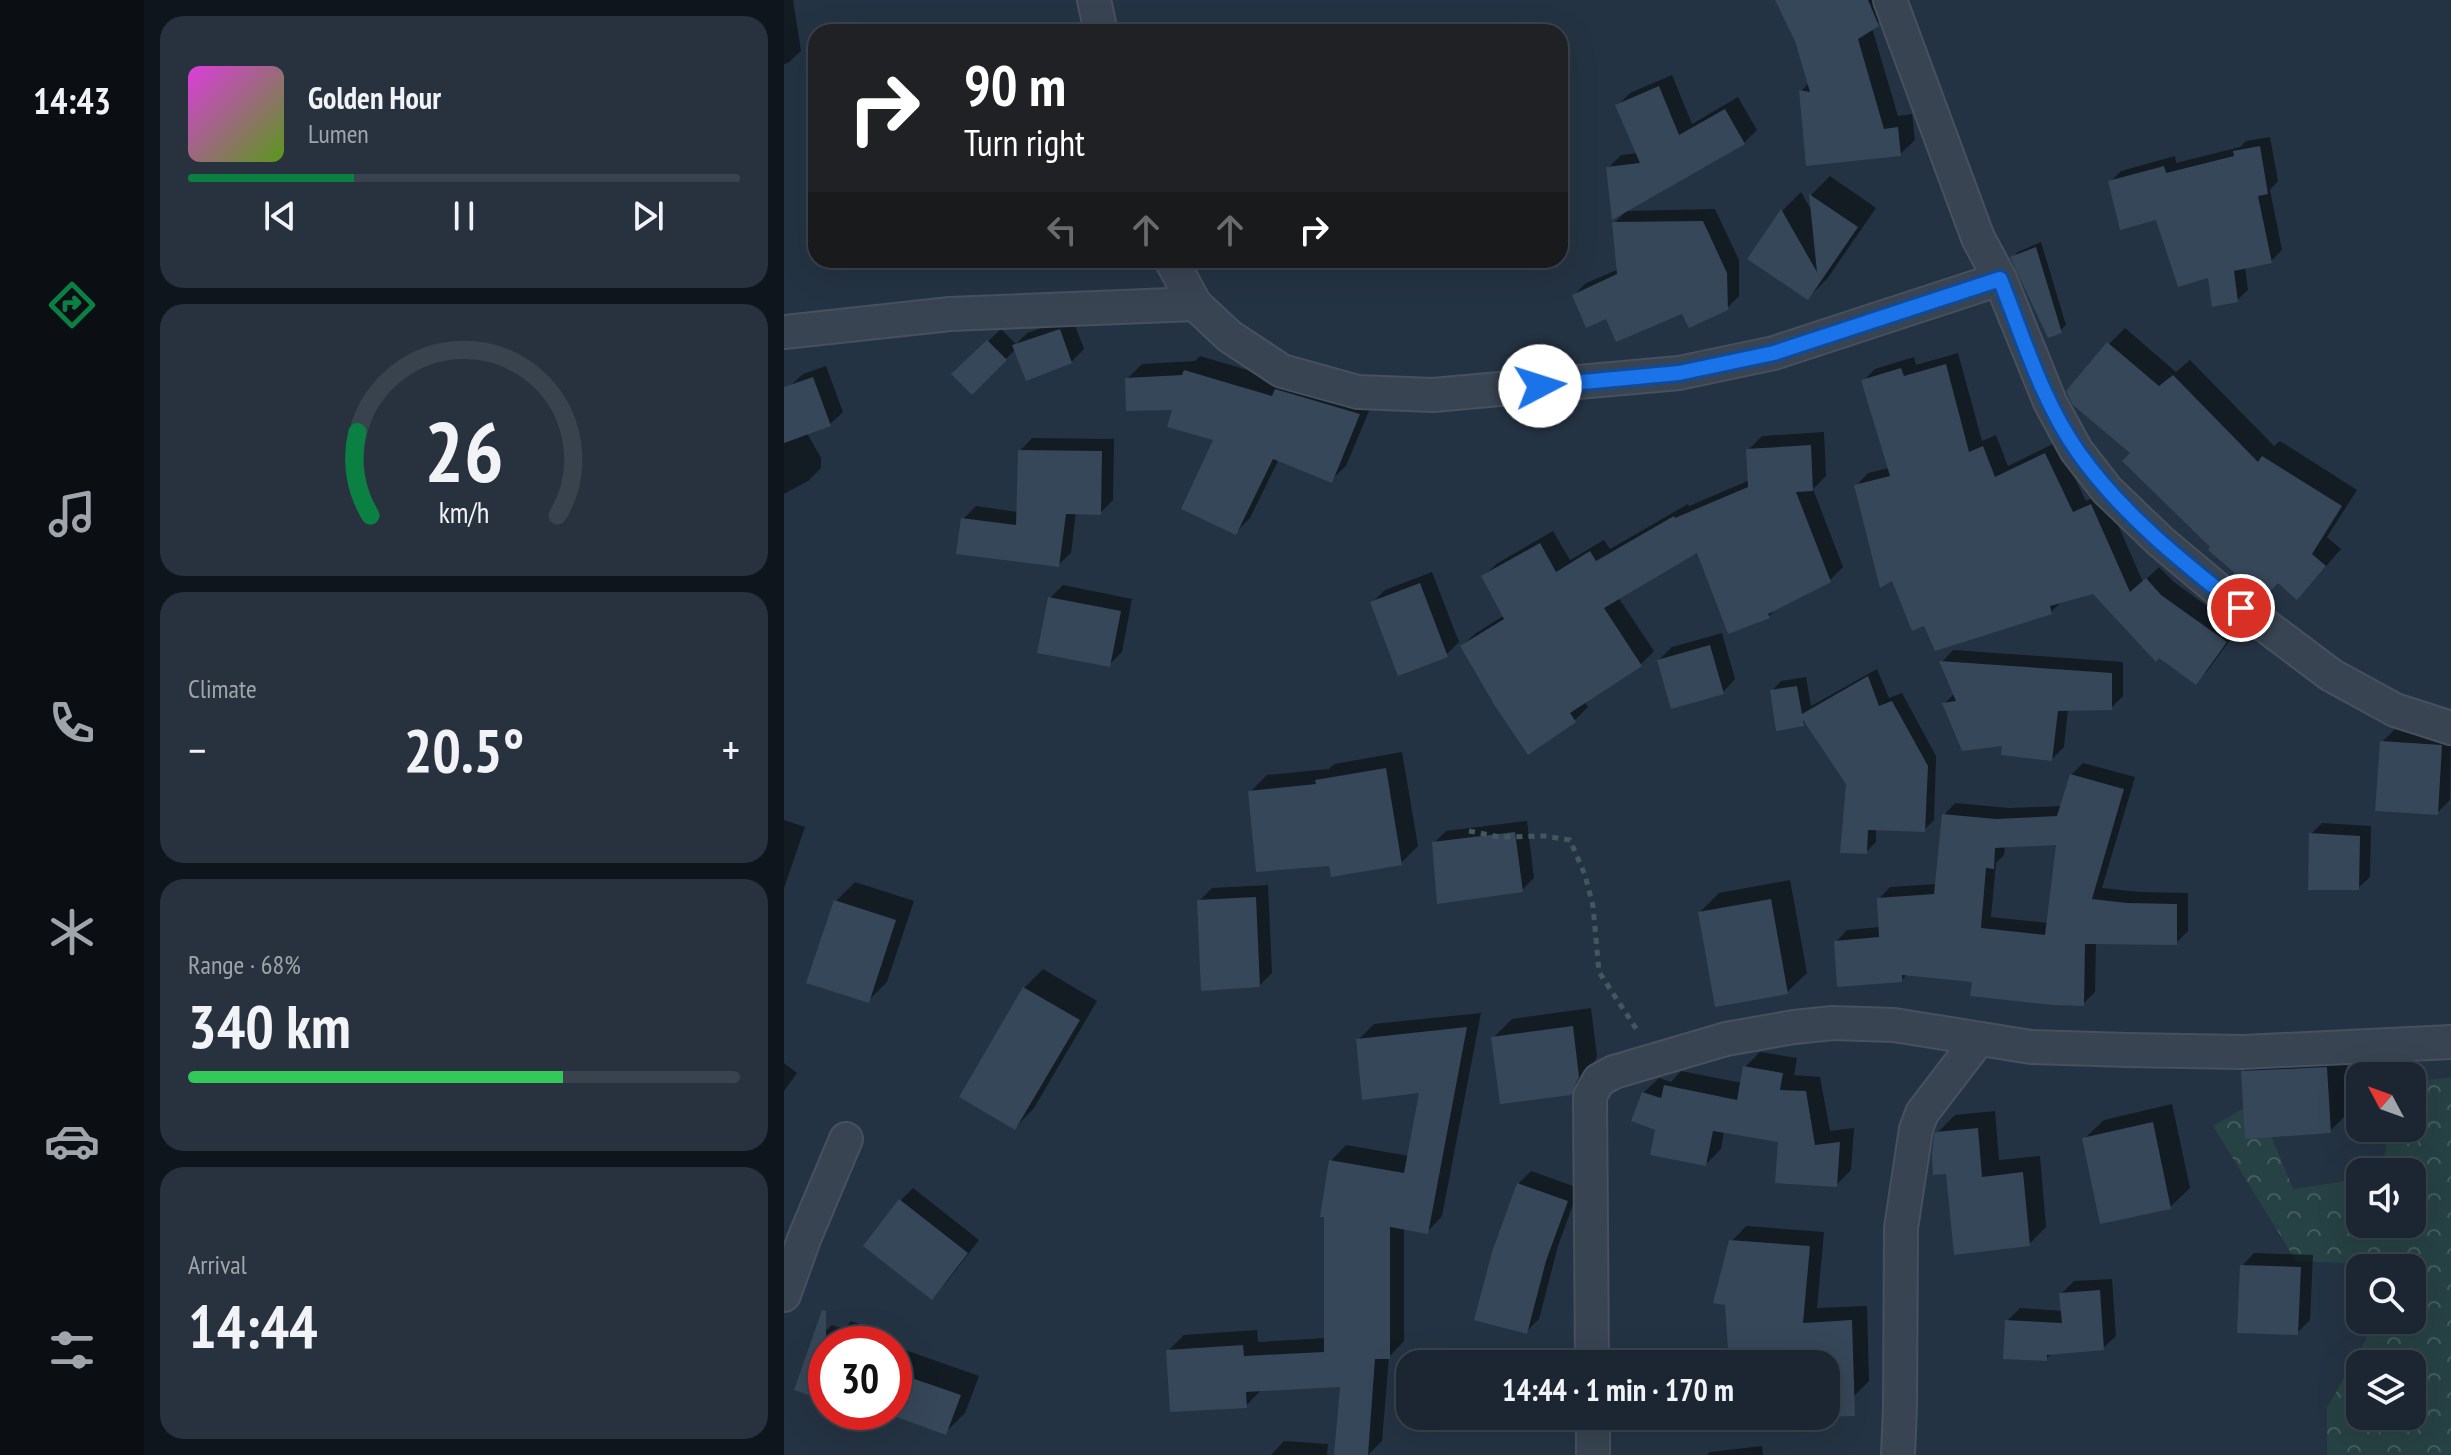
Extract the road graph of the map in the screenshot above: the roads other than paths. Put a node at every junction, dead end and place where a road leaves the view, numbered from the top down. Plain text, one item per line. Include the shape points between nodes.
1 (1094, 0) edge
2 (1890, 0) edge
3 (1099, 24) edge
4 (1175, 268) edge
5 (2000, 279) junction
6 (1195, 304) junction
7 (784, 332) edge
8 (2451, 728) edge
9 (1978, 1040) junction
10 (2451, 1042) edge
11 (846, 1139) dead end
12 (784, 1295) edge
13 (1592, 1350) edge
14 (1593, 1430) edge
15 (1593, 1455) edge
16 (1898, 1455) edge

1 - 3 street
2 - 5 street via 1978,238
4 - 6 street
5 - 6 street via 1774,353 1679,373 1433,395 1358,392 1282,371 1229,336
5 - 8 street via 2050,402 2076,450 2107,490 2222,593 2331,675 2395,710
6 - 7 street via 950,314
9 - 10 street via 2031,1047 2243,1052
9 - 13 street via 1894,1025 1833,1023 1726,1039 1599,1080 1590,1096
9 - 16 street via 1922,1113 1916,1129 1901,1228
11 - 12 street
14 - 15 street

